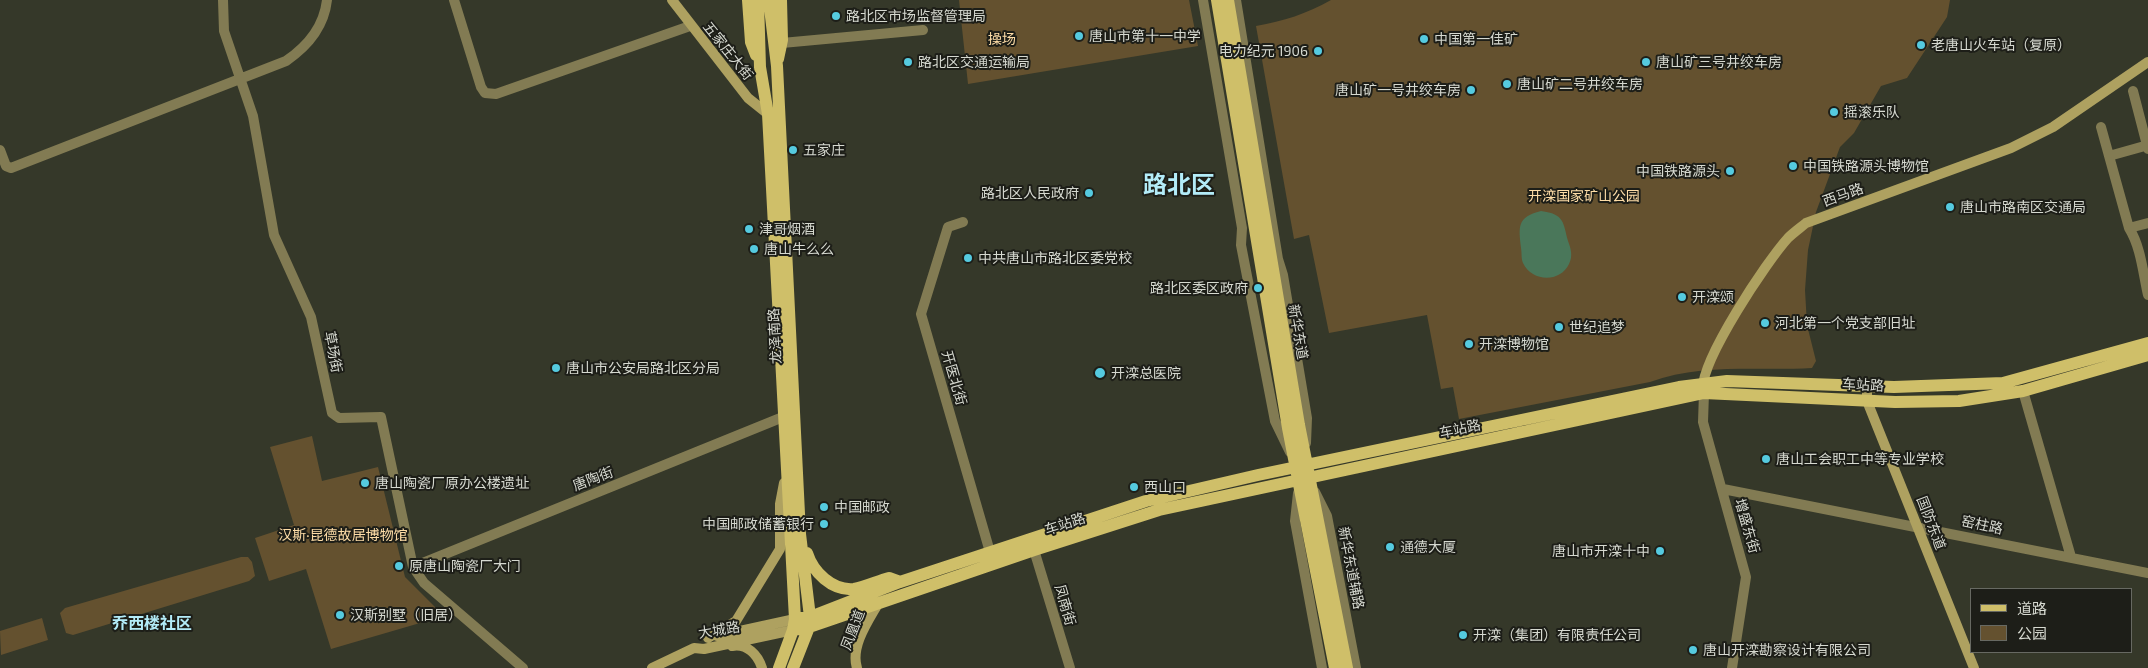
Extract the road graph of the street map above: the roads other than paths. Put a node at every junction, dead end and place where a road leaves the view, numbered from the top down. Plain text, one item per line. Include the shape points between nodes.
1 (223, 0) edge
2 (328, 0) edge
3 (454, 0) edge
4 (672, 0) edge
5 (748, 0) edge
6 (758, 0) edge
7 (769, 0) edge
8 (781, 0) edge
9 (1203, 0) edge
10 (1217, 0) edge
11 (1228, 0) edge
12 (1236, 0) edge
13 (690, 26) junction
14 (923, 30) dead end
15 (782, 43) junction
16 (2148, 62) edge
17 (777, 66) junction
18 (760, 67) junction
19 (240, 79) junction
20 (2133, 91) dead end
21 (768, 114) junction
22 (2101, 127) dead end
23 (2148, 147) edge
24 (0, 150) edge
25 (2109, 156) junction
26 (963, 222) dead end
27 (2148, 223) edge
28 (2129, 228) junction
29 (2148, 295) edge
30 (2148, 343) edge
31 (2148, 355) edge
32 (1867, 386) junction
33 (1703, 388) junction
34 (2023, 391) junction
35 (1867, 401) junction
36 (784, 417) junction
37 (1303, 473) junction
38 (786, 474) junction
39 (1723, 489) junction
40 (1918, 526) junction
41 (800, 534) junction
42 (1034, 550) junction
43 (990, 552) junction
44 (2071, 557) junction
45 (413, 567) junction
46 (2148, 572) edge
47 (900, 582) junction
48 (879, 602) junction
49 (809, 622) junction
50 (794, 624) junction
51 (708, 638) junction
52 (699, 649) junction
53 (523, 668) edge
54 (652, 668) edge
55 (762, 668) edge
56 (779, 668) edge
57 (793, 668) edge
58 (857, 668) edge
59 (1070, 668) edge
60 (1322, 668) edge
61 (1335, 668) edge
62 (1347, 668) edge
63 (1356, 668) edge
64 (1732, 668) edge
65 (1974, 668) edge

1 - 19 street via 224,31
2 - 19 street via 324,20 301,51 286,61
3 - 13 street via 485,93 496,94
4 - 13 street, 五家庄大街
5 - 18 main road via 751,42
6 - 18 main road, 龙泽南路
7 - 17 main road, 龙泽南路
8 - 15 main road
9 - 37 street, 新华东道辅路 via 1242,228 1241,245 1275,421
10 - 37 main road, 新华东道 via 1288,428
11 - 37 main road, 新华东道
12 - 37 street via 1307,418
13 - 21 street, 五家庄大街 via 748,98
14 - 15 street
15 - 17 main road
16 - 33 street, 西马路 via 2053,127 2011,148 1806,223 1788,238 1734,316 1715,350
17 - 41 main road, 龙泽南路
18 - 21 main road, 龙泽南路
19 - 24 street via 11,168 6,166
19 - 45 street, 草场街 via 253,116 274,236 311,317 332,413 339,418 381,417
20 - 23 street
21 - 36 main road, 龙泽南路
22 - 25 street
23 - 25 street
25 - 28 street
26 - 43 street, 开医北街 via 948,227 921,314
27 - 28 street
28 - 29 street via 2137,245
30 - 32 main road, 车站路 via 2003,383 1938,387
31 - 34 main road, 车站路
32 - 33 main road, 车站路 via 1726,381
32 - 35 street, 国防东道
33 - 35 main road, 车站路
33 - 37 main road, 车站路
33 - 39 street, 增盛东街 via 1703,422
34 - 35 main road, 车站路 via 1959,401
34 - 44 street
35 - 40 street, 国防东道
36 - 38 main road, 龙泽南路
36 - 45 street, 唐陶街
37 - 42 main road, 车站路 via 1159,510
37 - 43 main road, 车站路 via 1146,501
37 - 60 street via 1295,522
37 - 61 main road, 新华东道
37 - 62 main road, 新华东道
37 - 63 street, 新华东道辅路 via 1327,516
38 - 50 main road, 龙泽南路
38 - 51 street via 780,504 780,549 736,621
39 - 40 street, 窑柱路
39 - 64 street, 增盛东街 via 1746,577
40 - 44 street, 窑柱路
40 - 65 street, 国防东道
41 - 47 main road via 815,571 832,583 854,589 888,578
41 - 49 main road, 龙泽南路
42 - 48 main road, 车站路
42 - 59 street, 凤南街
43 - 47 main road, 车站路
44 - 46 street, 窑柱路
45 - 53 street, 草场街 via 424,583
47 - 49 main road, 车站路
48 - 49 main road, 车站路
48 - 58 street, 凤凰道 via 866,624 856,653
49 - 50 main road, 车站路
49 - 57 main road, 龙泽南路
50 - 51 street
50 - 52 street, 大城路
50 - 56 main road, 龙泽南路
51 - 52 street
52 - 54 street, 大城路
52 - 55 street via 737,645 747,648 755,654

